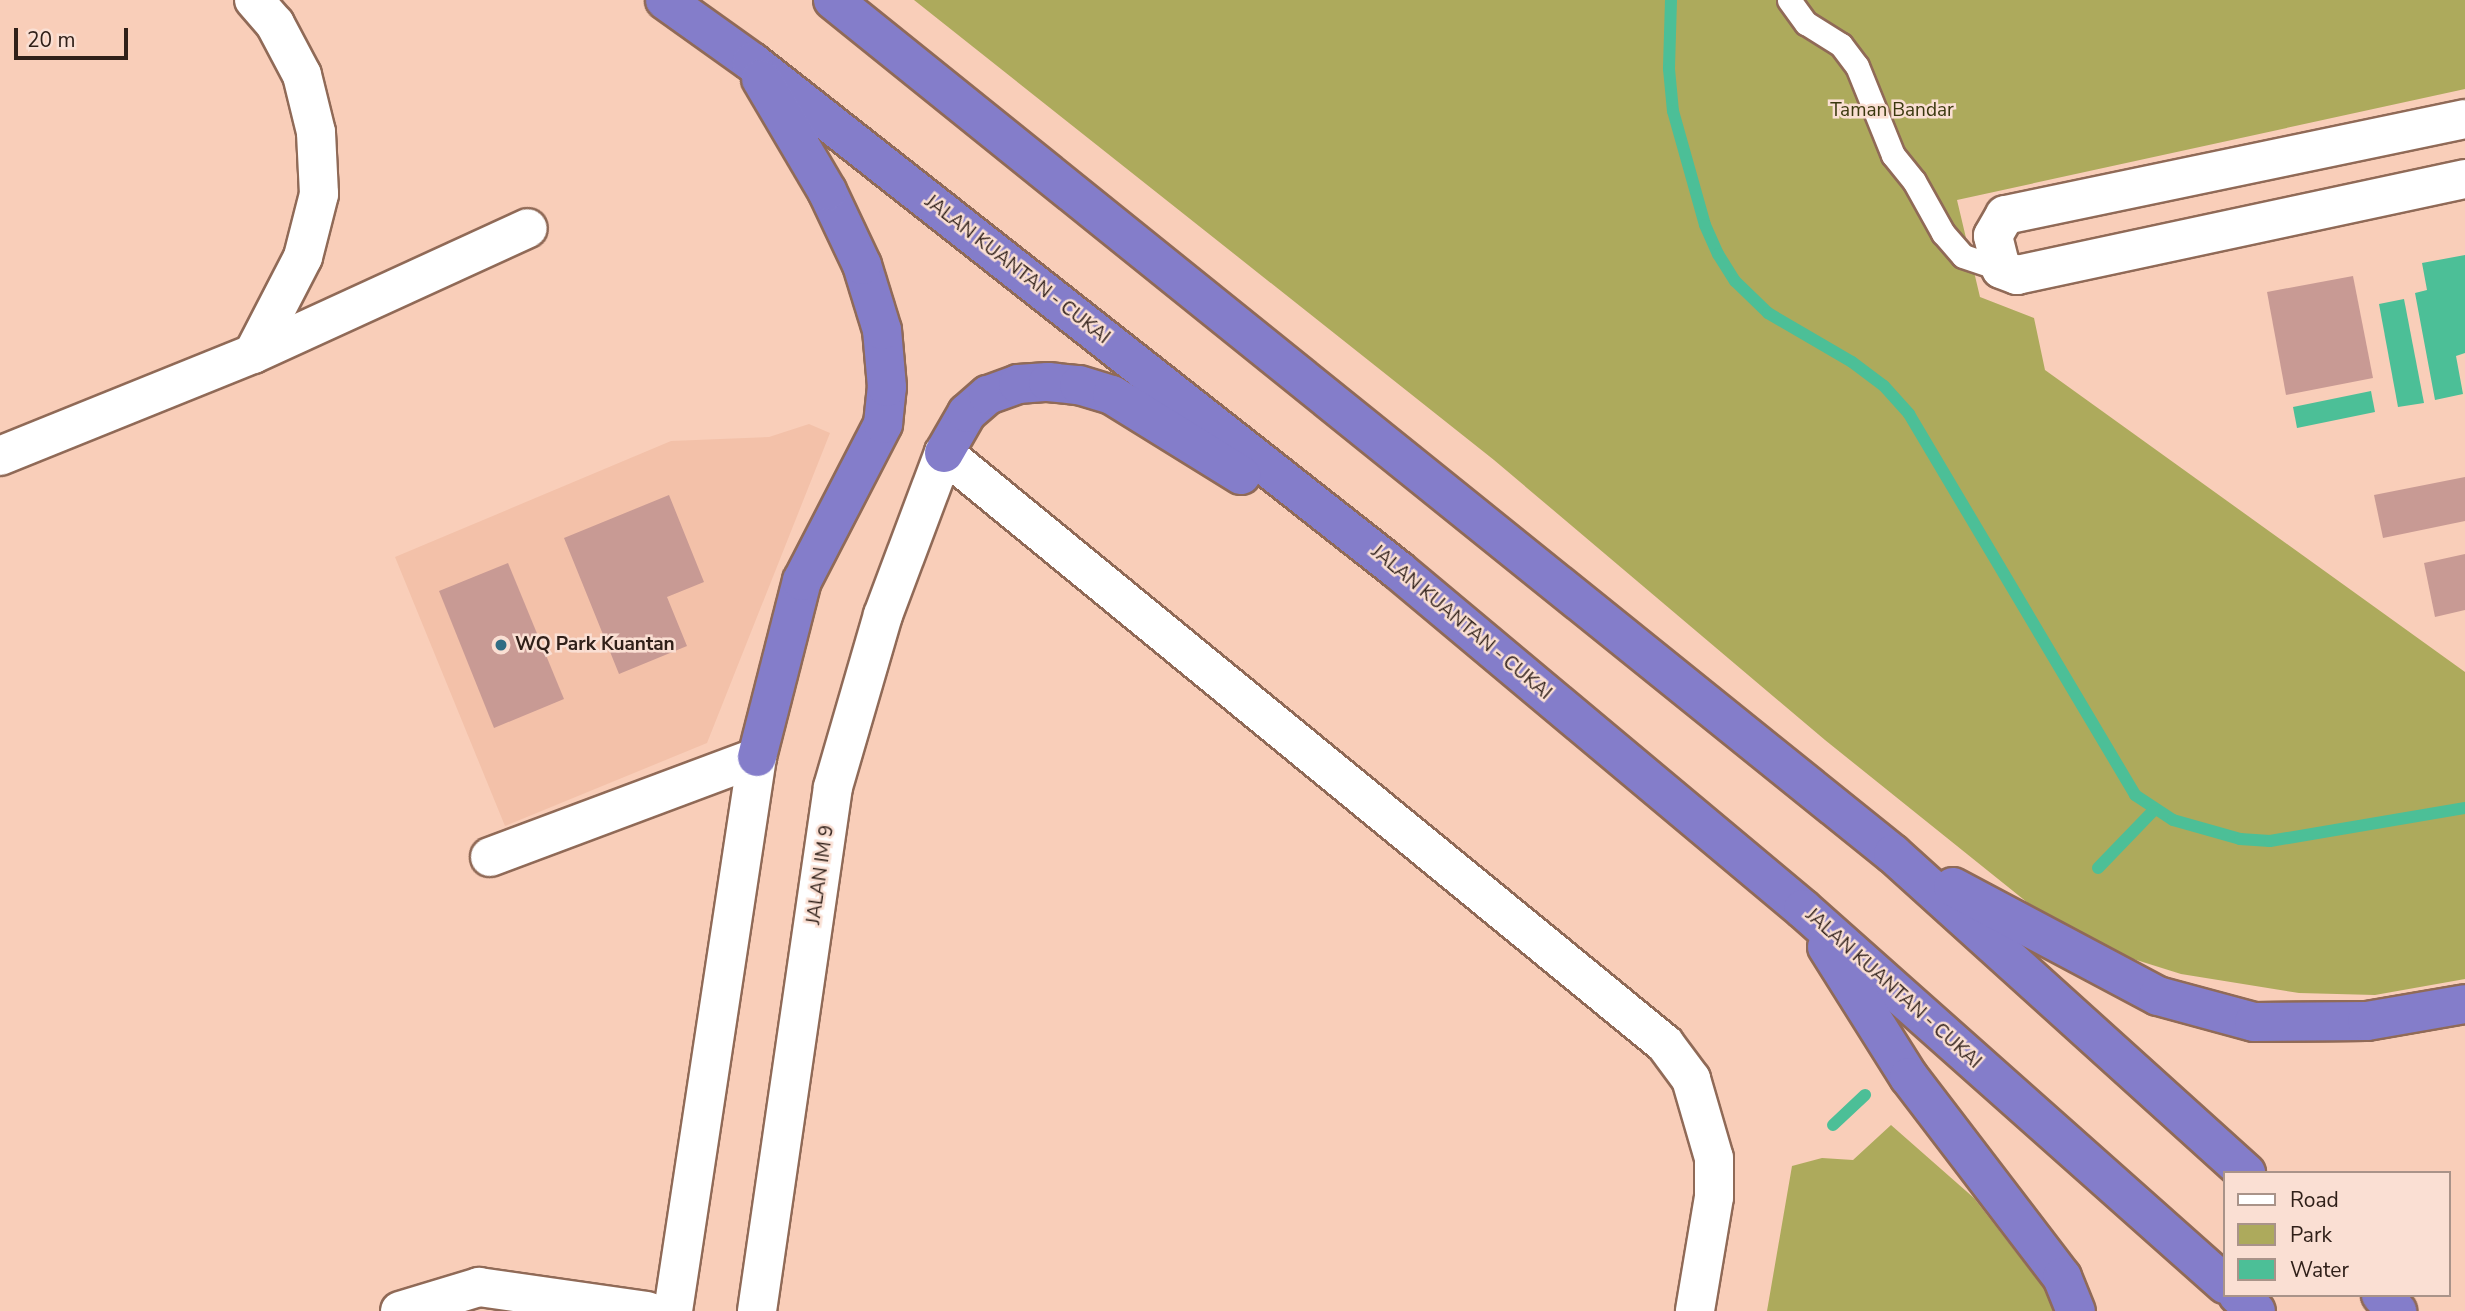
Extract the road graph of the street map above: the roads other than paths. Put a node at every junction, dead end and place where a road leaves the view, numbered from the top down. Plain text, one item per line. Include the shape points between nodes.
1 (254, 0) edge
2 (665, 0) edge
3 (834, 0) edge
4 (1789, 0) edge
5 (752, 62) junction
6 (2465, 119) edge
7 (2465, 179) edge
8 (528, 228) dead end
9 (2001, 269) junction
10 (253, 354) junction
11 (944, 453) junction
12 (0, 456) edge
13 (1398, 570) junction
14 (757, 757) junction
15 (1893, 854) junction
16 (489, 857) dead end
17 (1803, 909) junction
18 (2465, 1004) edge
19 (2244, 1171) edge
20 (2224, 1283) edge
21 (2240, 1297) edge
22 (2383, 1297) edge
23 (400, 1311) edge
24 (647, 1311) edge
25 (673, 1311) edge
26 (757, 1311) edge
27 (1695, 1311) edge
28 (2076, 1311) edge
29 (2256, 1311) edge
30 (2397, 1311) edge

1 - 10 street via 275,24 302,75 316,132 319,194 303,257
2 - 5 highway, JALAN KUANTAN - CUKAI
3 - 15 highway
4 - 9 lane via 1806,23 1841,45 1857,66 1893,155 1914,181 1943,233 1963,256
5 - 13 highway, JALAN KUANTAN - CUKAI
5 - 14 highway via 827,191 862,265 882,330 887,387 883,424 802,581
6 - 9 street via 2005,215 1993,236
7 - 9 street via 2017,275
8 - 10 street
10 - 12 street
11 - 13 highway via 967,413 988,395 1018,384 1079,385 1154,418 1266,492
11 - 26 street, JALAN IM 9 via 884,615 833,787
11 - 27 street via 1665,1044 1691,1079 1714,1158 1714,1197
13 - 17 highway, JALAN KUANTAN - CUKAI
14 - 16 street
14 - 25 street
15 - 18 highway via 2158,996 2254,1022 2367,1021
15 - 19 highway
17 - 20 highway, JALAN KUANTAN - CUKAI
17 - 28 highway via 1909,1077 2062,1277
21 - 29 highway
22 - 30 highway
23 - 24 street via 479,1287

